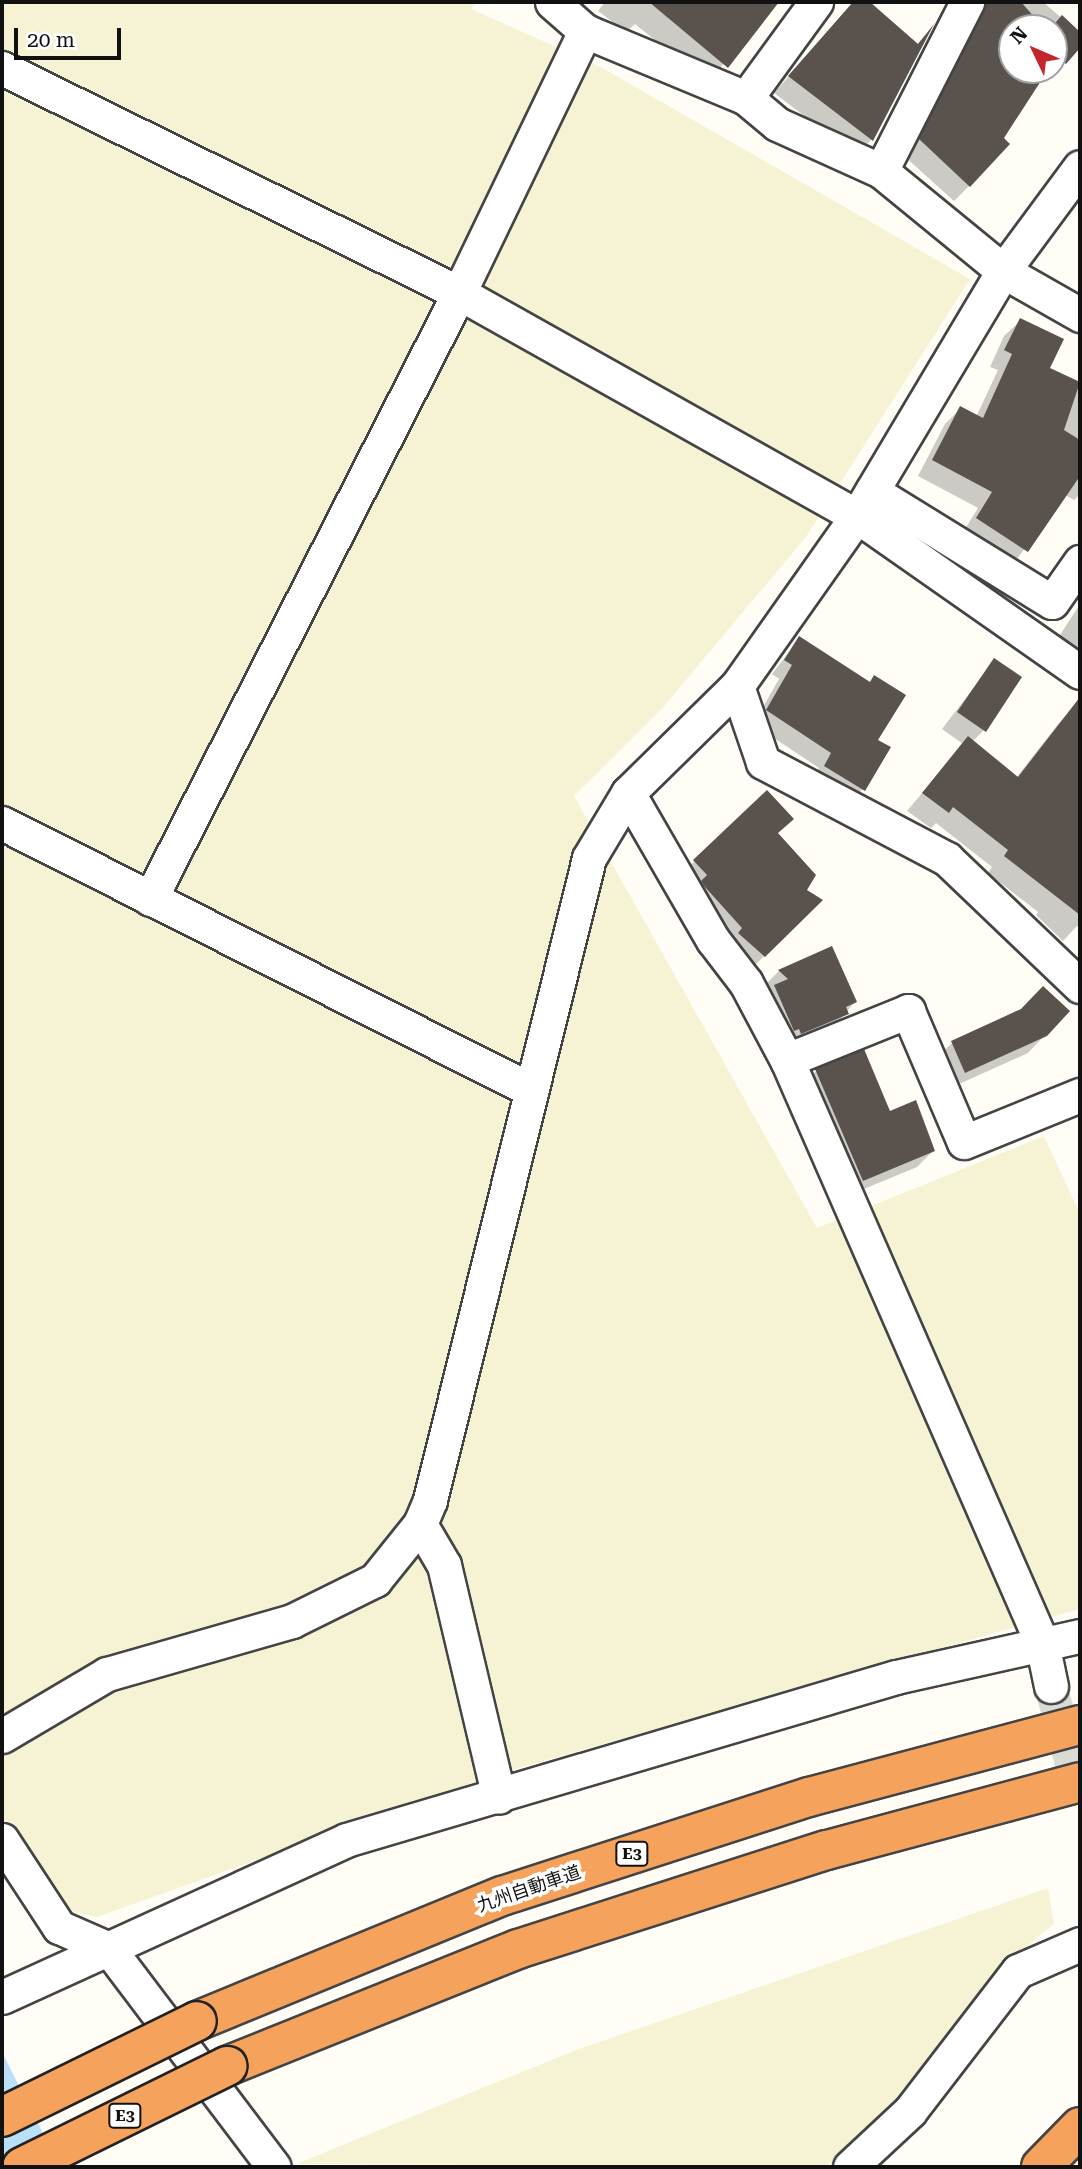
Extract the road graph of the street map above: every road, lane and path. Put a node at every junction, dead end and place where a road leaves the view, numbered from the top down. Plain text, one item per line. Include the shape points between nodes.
1 (552, 2) edge
2 (816, 2) edge
3 (967, 2) edge
4 (585, 31) junction
5 (2, 68) edge
6 (747, 99) junction
7 (1080, 167) edge
8 (881, 171) junction
9 (1003, 271) junction
10 (459, 293) junction
11 (1080, 315) edge
12 (864, 504) junction
13 (1080, 562) edge
14 (1080, 672) edge
15 (737, 686) junction
16 (628, 793) junction
17 (2, 823) edge
18 (150, 899) junction
19 (1080, 986) edge
20 (787, 1060) junction
21 (531, 1090) junction
22 (1080, 1095) edge
23 (420, 1524) junction
24 (1080, 1636) edge
25 (1042, 1643) junction
26 (1051, 1686) tunnel mouth
27 (1080, 1725) edge
28 (2, 1736) edge
29 (1080, 1782) edge
30 (499, 1797) junction
31 (2, 1840) edge
32 (1080, 1944) edge
33 (109, 1949) junction
34 (2, 1997) edge
35 (2, 2116) edge
36 (1080, 2127) edge
37 (22, 2167) edge
38 (274, 2167) edge
39 (850, 2167) edge
40 (1041, 2167) edge

1 - 4 street
2 - 6 street
3 - 8 street
4 - 6 street
4 - 10 street
5 - 10 street
6 - 8 street via 777,124
7 - 9 street
8 - 9 street
9 - 11 street
9 - 12 street
10 - 12 street
10 - 18 street
12 - 13 street via 1052,602
12 - 14 street
12 - 15 street
15 - 16 street
15 - 19 street via 763,762 947,859
16 - 20 street via 713,940 746,983
16 - 21 street via 589,858
17 - 18 street
18 - 21 street
20 - 22 street via 908,1011 964,1142
20 - 25 street
21 - 23 street via 430,1500
23 - 28 street via 375,1580 292,1621 107,1674
23 - 30 street via 444,1565
24 - 25 street
25 - 26 street
25 - 30 street via 896,1677
27 - 35 highway, 九州自動車道 / E3, bridge via 809,1797 502,1896 197,2021
29 - 37 highway, E3, bridge via 827,1850 519,1949 228,2066
30 - 33 street via 346,1840
31 - 33 street via 59,1927
32 - 39 street via 1018,1971 909,2111
33 - 34 street via 66,1964
33 - 38 street
36 - 40 highway

